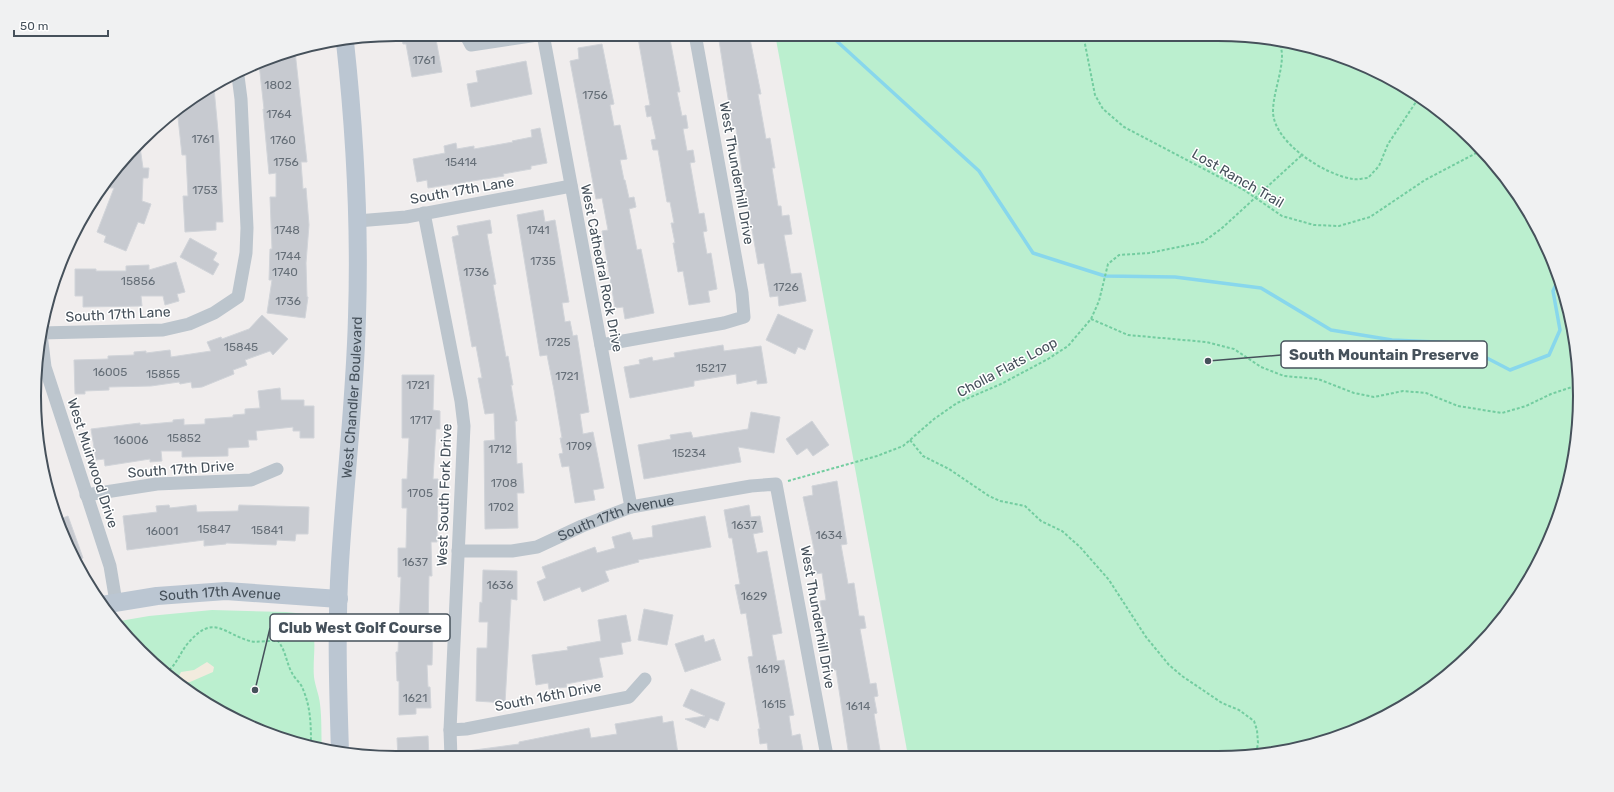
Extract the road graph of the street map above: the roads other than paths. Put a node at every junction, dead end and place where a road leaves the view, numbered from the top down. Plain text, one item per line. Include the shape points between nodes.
1 (544, 41) edge
2 (696, 41) edge
3 (345, 45) edge
4 (238, 78) edge
5 (571, 186) junction
6 (424, 213) junction
7 (358, 221) junction
8 (47, 333) edge
9 (601, 345) junction
10 (44, 355) edge
11 (277, 468) dead end
12 (776, 484) joint
13 (86, 495) junction
14 (631, 507) junction
15 (458, 550) junction
16 (339, 598) junction
17 (109, 604) edge
18 (645, 679) dead end
19 (450, 730) junction
20 (340, 746) edge
21 (451, 751) edge
22 (826, 751) edge

1 - 5 street, West Cathedral Rock Drive
2 - 9 street, West Thunderhill Drive via 742,293 744,317 724,323
3 - 7 street, West Chandler Boulevard via 354,136
4 - 8 street, South 17th Lane via 247,228 246,253 238,297 214,313 189,324 163,330
5 - 6 street, South 17th Lane
5 - 9 street, West Cathedral Rock Drive
6 - 7 street, South 17th Lane
6 - 15 street, West South Fork Drive via 464,426
7 - 16 street, West Chandler Boulevard via 355,362
9 - 14 street, West Cathedral Rock Drive
10 - 13 street, West Muirwood Drive via 45,367
11 - 13 street, South 17th Drive via 251,480 157,484
12 - 14 street, South 17th Avenue
12 - 22 street, West Thunderhill Drive
13 - 17 street, West Muirwood Drive via 110,566
14 - 15 street, South 17th Avenue via 537,547 512,551
15 - 19 street, West South Fork Drive
16 - 17 street, South 17th Avenue via 226,591 164,595
16 - 20 street, West Chandler Boulevard via 337,654
18 - 19 street, South 16th Drive via 629,697
19 - 21 street, West South Fork Drive

